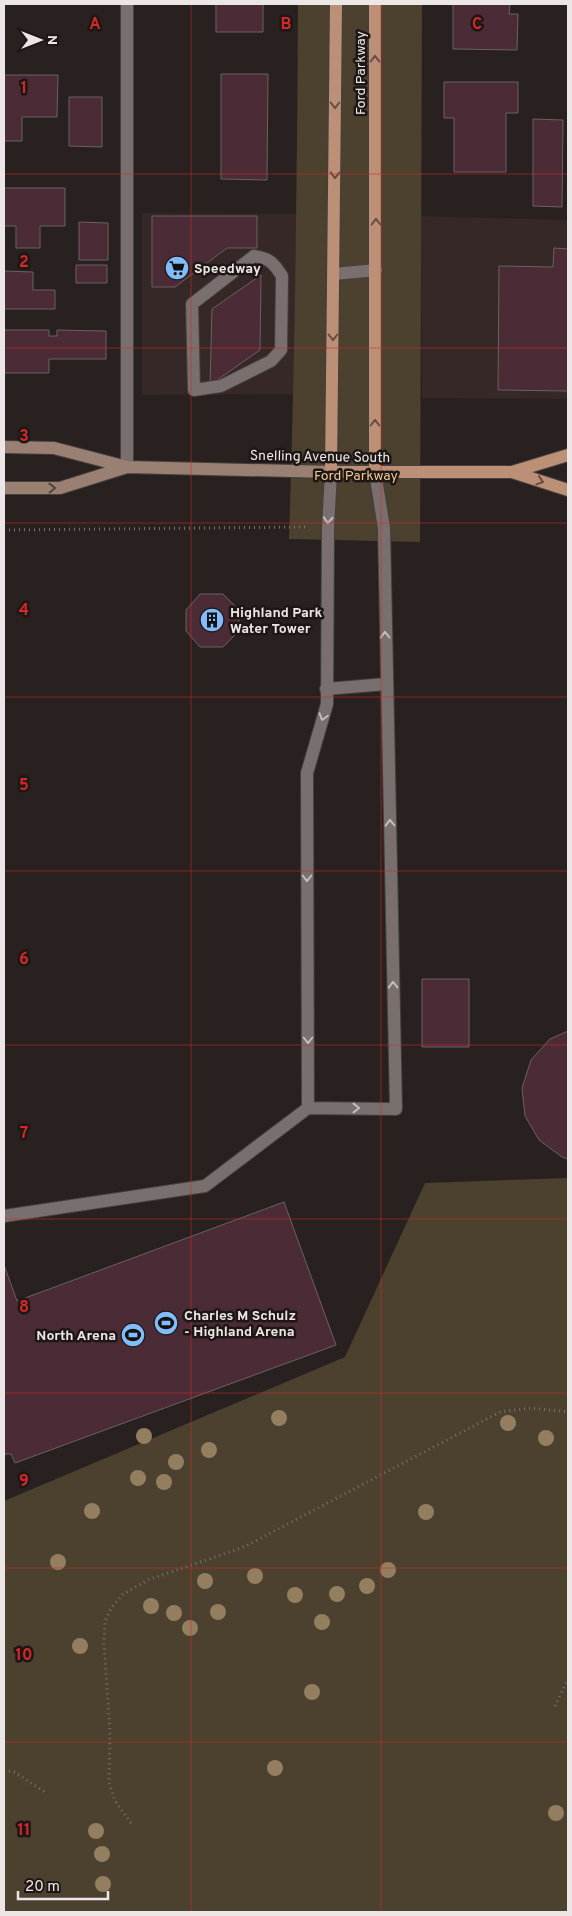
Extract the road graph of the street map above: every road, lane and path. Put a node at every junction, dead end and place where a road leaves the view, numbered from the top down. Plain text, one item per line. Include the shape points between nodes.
1 (127, 4) edge
2 (336, 4) edge
3 (375, 4) edge
4 (376, 270) junction
5 (334, 274) junction
6 (282, 276) joint
7 (4, 447) edge
8 (568, 455) edge
9 (127, 467) junction
10 (331, 472) junction
11 (375, 472) junction
12 (512, 472) junction
13 (4, 488) edge
14 (568, 490) edge
15 (306, 527) dead end
16 (4, 530) edge
17 (386, 684) junction
18 (326, 690) junction
19 (308, 1108) junction
20 (4, 1216) edge
21 (568, 1412) edge
22 (568, 1679) edge
23 (555, 1706) dead end
24 (4, 1770) edge
25 (45, 1792) dead end
26 (131, 1823) dead end

1 - 9 lane
2 -> 5 main road, Ford Parkway
4 -> 3 main road, Ford Parkway
4 - 5 lane
11 -> 4 main road, Ford Parkway
5 -> 10 main road, Ford Parkway
6 - 6 lane via 281,350 278,355 221,386 194,390 192,304 254,256 267,258
7 - 9 main road, Snelling Avenue South via 54,448
8 - 12 main road, Snelling Avenue South
9 - 10 main road, Snelling Avenue South
13 -> 9 main road, Snelling Avenue South via 60,488
10 - 11 main road, Snelling Avenue South
10 -> 18 lane
11 - 12 main road, Snelling Avenue South
17 -> 11 lane via 384,528
12 -> 14 main road, Snelling Avenue South
15 - 16 path
17 - 18 lane
19 -> 17 lane via 396,1109
18 -> 19 lane via 327,704 307,773
19 - 20 lane via 205,1186
21 - 26 path via 531,1408 500,1412 244,1547 148,1580 123,1594 105,1621 104,1644 110,1732 109,1783 115,1801
22 - 23 path
24 - 25 path via 14,1772

